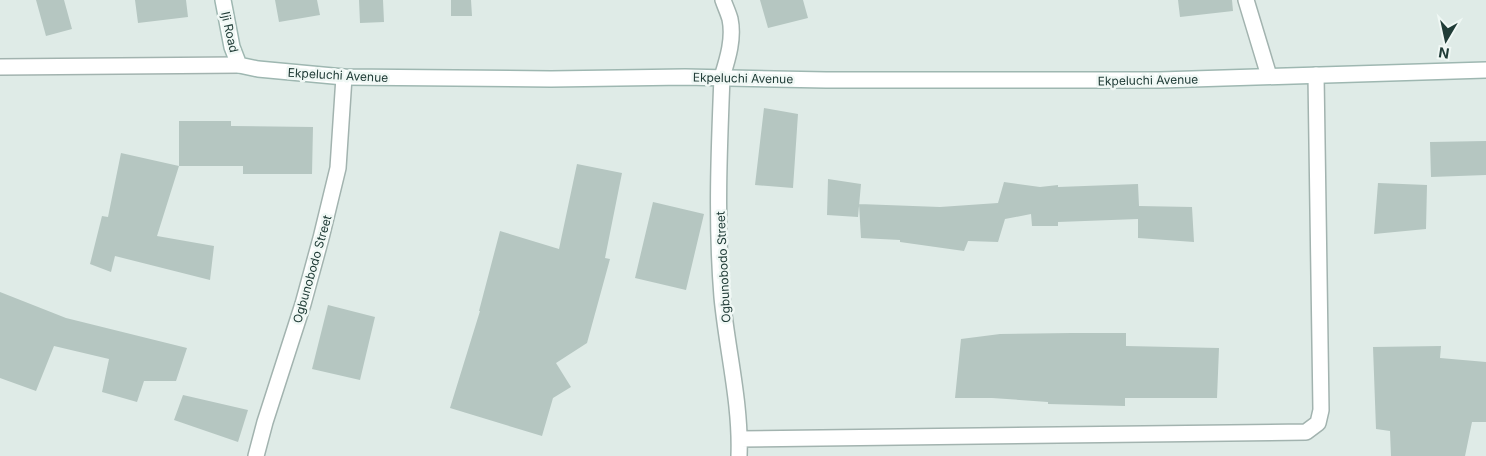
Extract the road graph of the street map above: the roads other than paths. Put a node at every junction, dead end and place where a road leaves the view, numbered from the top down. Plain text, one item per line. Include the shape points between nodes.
1 (223, 0) edge
2 (723, 0) edge
3 (1246, 0) edge
4 (239, 65) junction
5 (0, 67) edge
6 (1486, 70) edge
7 (1316, 75) junction
8 (1269, 76) junction
9 (344, 77) junction
10 (722, 77) junction
11 (740, 439) junction
12 (256, 456) edge
13 (739, 456) edge

1 - 4 street, Iji Road
2 - 10 street, Ogbunobodo Street via 730,19 731,36
3 - 8 street
4 - 5 street, Ekpeluchi Avenue
4 - 9 street, Ekpeluchi Avenue via 258,70
6 - 7 street, Ekpeluchi Avenue
7 - 8 street, Ekpeluchi Avenue
7 - 11 street via 1321,410 1318,423 1306,432
8 - 10 street, Ekpeluchi Avenue via 1043,81
9 - 10 street, Ekpeluchi Avenue
9 - 12 street, Ogbunobodo Street via 338,168 308,285
10 - 11 street, Ogbunobodo Street via 719,237 722,298
11 - 13 street, Ogbunobodo Street

